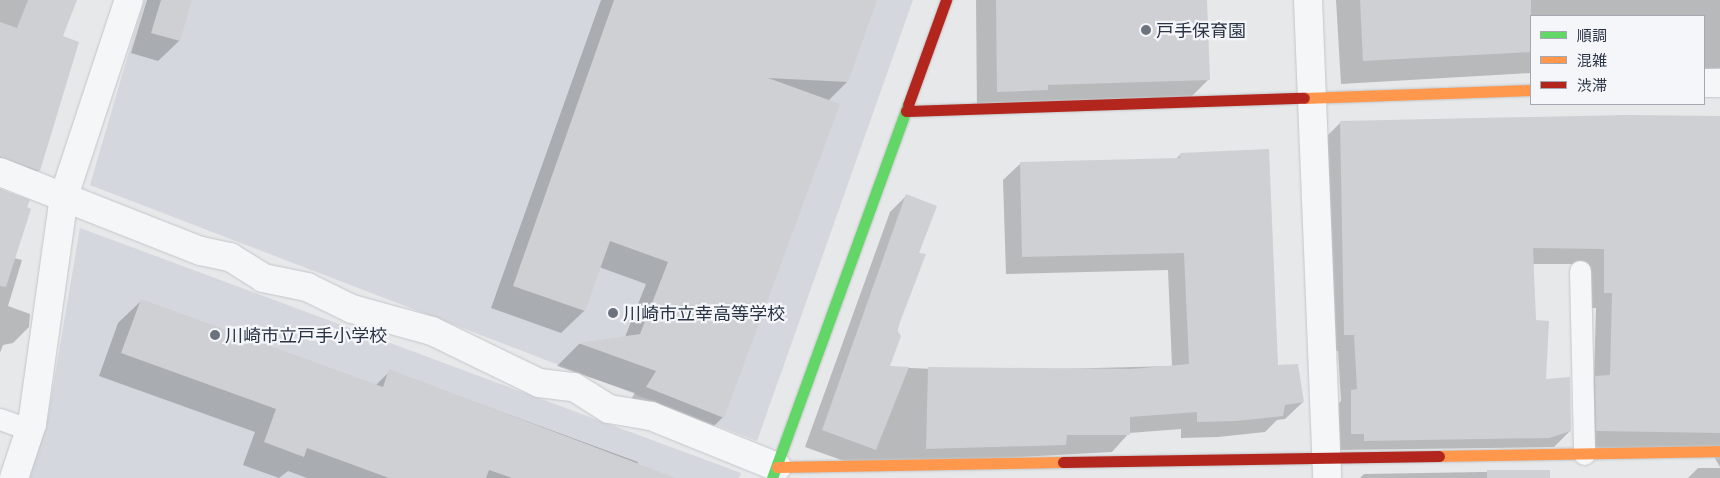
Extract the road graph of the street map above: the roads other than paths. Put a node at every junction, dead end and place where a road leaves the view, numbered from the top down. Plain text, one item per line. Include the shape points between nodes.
1 (129, 0) edge
2 (946, 0) edge
3 (1308, 0) edge
4 (1705, 83) edge
5 (1720, 83) edge
6 (1530, 90) edge
7 (1312, 98) junction
8 (906, 111) junction
9 (0, 172) edge
10 (64, 196) junction
11 (1580, 271) dead end
12 (0, 419) edge
13 (30, 430) junction
14 (1720, 452) edge
15 (1584, 454) junction
16 (1327, 466) edge
17 (775, 472) edge
18 (949, 472) edge
19 (14, 478) edge

1 - 10 street
2 - 8 street
3 - 7 street
4 - 5 street
6 - 7 street
7 - 8 street
7 - 16 street
8 - 17 street
9 - 10 street
10 - 13 street
10 - 17 street via 201,251 230,257 263,278 306,287 352,310 432,331 539,383 574,387 610,409 651,416
11 - 15 lane
12 - 13 lane
13 - 19 street
14 - 15 street
15 - 16 street
16 - 18 street
17 - 18 street

